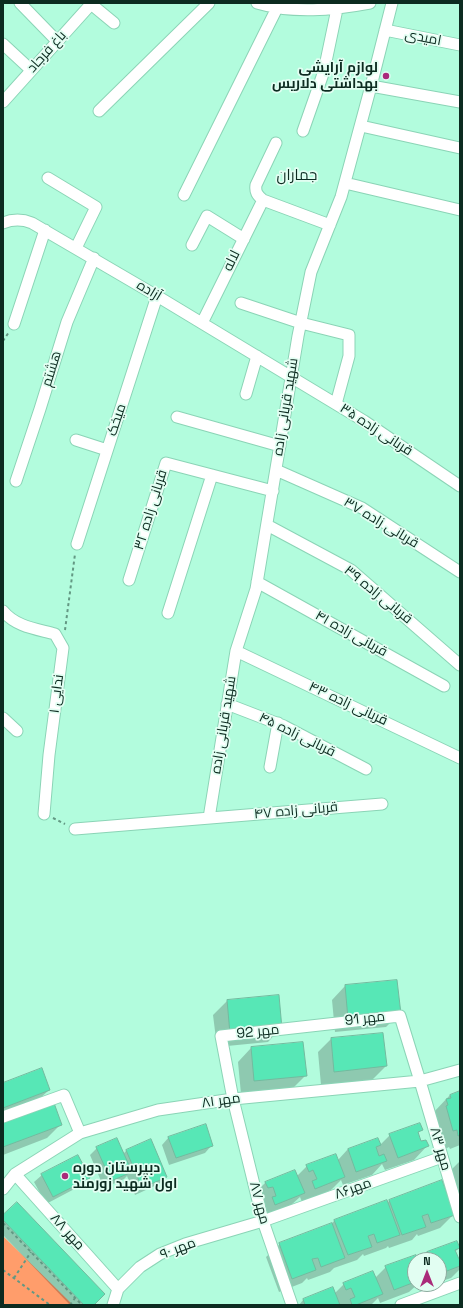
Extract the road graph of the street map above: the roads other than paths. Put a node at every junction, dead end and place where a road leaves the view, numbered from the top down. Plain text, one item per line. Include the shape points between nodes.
1 (20, 3) edge
2 (209, 3) edge
3 (257, 3) edge
4 (370, 3) edge
5 (392, 3) edge
6 (91, 4) edge
7 (277, 8) junction
8 (337, 9) junction
9 (114, 23) dead end
10 (385, 30) junction
11 (57, 41) junction
12 (3, 44) edge
13 (460, 45) edge
14 (31, 70) junction
15 (372, 86) junction
16 (3, 102) edge
17 (460, 102) edge
18 (99, 111) dead end
19 (361, 126) junction
20 (303, 131) dead end
21 (276, 143) dead end
22 (460, 148) edge
23 (48, 178) dead end
24 (345, 183) junction
25 (184, 195) dead end
26 (263, 200) junction
27 (460, 210) edge
28 (3, 223) edge
29 (330, 225) junction
30 (46, 230) junction
31 (244, 238) junction
32 (192, 244) dead end
33 (76, 248) junction
34 (94, 258) junction
35 (157, 296) junction
36 (241, 303) dead end
37 (202, 323) junction
38 (14, 324) dead end
39 (301, 324) junction
40 (257, 356) junction
41 (291, 377) junction
42 (246, 394) dead end
43 (336, 404) junction
44 (178, 417) dead end
45 (76, 440) dead end
46 (280, 446) junction
47 (107, 450) junction
48 (276, 470) junction
49 (212, 475) junction
50 (16, 481) dead end
51 (460, 486) edge
52 (273, 491) junction
53 (267, 525) junction
54 (77, 544) road end
55 (460, 572) edge
56 (129, 580) dead end
57 (257, 582) junction
58 (3, 611) edge
59 (168, 613) dead end
60 (236, 651) junction
61 (460, 665) edge
62 (444, 686) dead end
63 (227, 704) junction
64 (3, 718) edge
65 (278, 723) junction
66 (17, 731) dead end
67 (460, 758) edge
68 (270, 768) dead end
69 (366, 769) dead end
70 (382, 804) dead end
71 (44, 814) road end
72 (209, 818) junction
73 (75, 829) road end
74 (310, 1026) joint
75 (460, 1070) edge
76 (420, 1081) junction
77 (233, 1099) junction
78 (3, 1117) edge
79 (80, 1133) junction
80 (442, 1156) junction
81 (15, 1174) junction
82 (3, 1189) edge
83 (460, 1216) edge
84 (263, 1221) junction
85 (460, 1283) edge
86 (118, 1289) junction
87 (114, 1305) edge
88 (292, 1305) edge
89 (401, 1305) edge

1 - 11 street
2 - 18 street
3 - 7 street
4 - 8 street
5 - 10 street, شهید قربانی زاده
6 - 9 street
6 - 11 street, باغ فرجاد
7 - 8 street
7 - 25 street
8 - 20 street via 324,72
10 - 13 street, امیدی
10 - 15 street, شهید قربانی زاده
11 - 14 street, باغ فرجاد
12 - 14 street
14 - 16 street, باغ فرجاد
15 - 17 street
15 - 19 street, شهید قربانی زاده
19 - 22 street
19 - 24 street, شهید قربانی زاده
21 - 26 street via 256,185 257,196
23 - 33 street via 96,207
24 - 27 street
24 - 29 street, شهید قربانی زاده
26 - 29 street
26 - 31 street, لاله
28 - 30 street, آزاده via 23,220
29 - 39 street, شهید قربانی زاده via 311,272
30 - 33 street, آزاده
30 - 38 street
31 - 32 street via 207,216
31 - 37 street, لاله
33 - 34 street, آزاده
34 - 35 street, آزاده
34 - 50 street, هشتم via 66,322
35 - 37 street, آزاده
35 - 47 street, میخک
36 - 39 street
37 - 40 street, آزاده
39 - 41 street, شهید قربانی زاده
39 - 43 street via 349,335 349,356
40 - 41 street, آزاده
40 - 42 street
41 - 43 street, قربانی زاده ۳۵
41 - 46 street, شهید قربانی زاده
43 - 51 street, قربانی زاده ۳۵
44 - 46 street
45 - 47 street
46 - 48 street, شهید قربانی زاده
47 - 54 street, میخک
48 - 52 street, شهید قربانی زاده
48 - 55 street, قربانی زاده ۳۷ via 362,508
49 - 52 street, قربانی زاده ۳۲
49 - 56 street, قربانی زاده ۳۲ via 166,463
49 - 59 street
52 - 53 street, شهید قربانی زاده
53 - 57 street, شهید قربانی زاده
53 - 61 street, قربانی زاده ۳۹ via 351,570
57 - 60 street, شهید قربانی زاده
57 - 62 street, قربانی زاده ۴۱
58 - 71 street, ندایی ۱ via 23,626 55,634 63,648
60 - 63 street, شهید قربانی زاده
60 - 67 street, قربانی زاده ۴۳
63 - 65 street, قربانی زاده ۴۵
63 - 72 street, شهید قربانی زاده
64 - 66 street
65 - 68 street
65 - 69 street, قربانی زاده ۴۵
70 - 72 street, قربانی زاده ۴۷
72 - 73 street, قربانی زاده ۴۷
74 - 76 street, مهر 91 via 400,1016
74 - 77 street, مهر 92 via 221,1036
75 - 76 street, مهر ۸۱
76 - 77 street, مهر ۸۱
76 - 80 street, مهر ۸۳
77 - 79 street, مهر ۸۱ via 158,1110
77 - 84 street, مهر ۸۷
78 - 79 street via 64,1094
79 - 81 street, مهر ۸۱
80 - 83 street, مهر ۸۳
80 - 84 street, مهر۸۶
81 - 82 street, مهر ۸۱
81 - 86 street, مهر ۸۸
84 - 86 street, مهر ۹۰ via 160,1254 140,1267
84 - 88 street, مهر ۸۷
85 - 89 street
86 - 87 street

